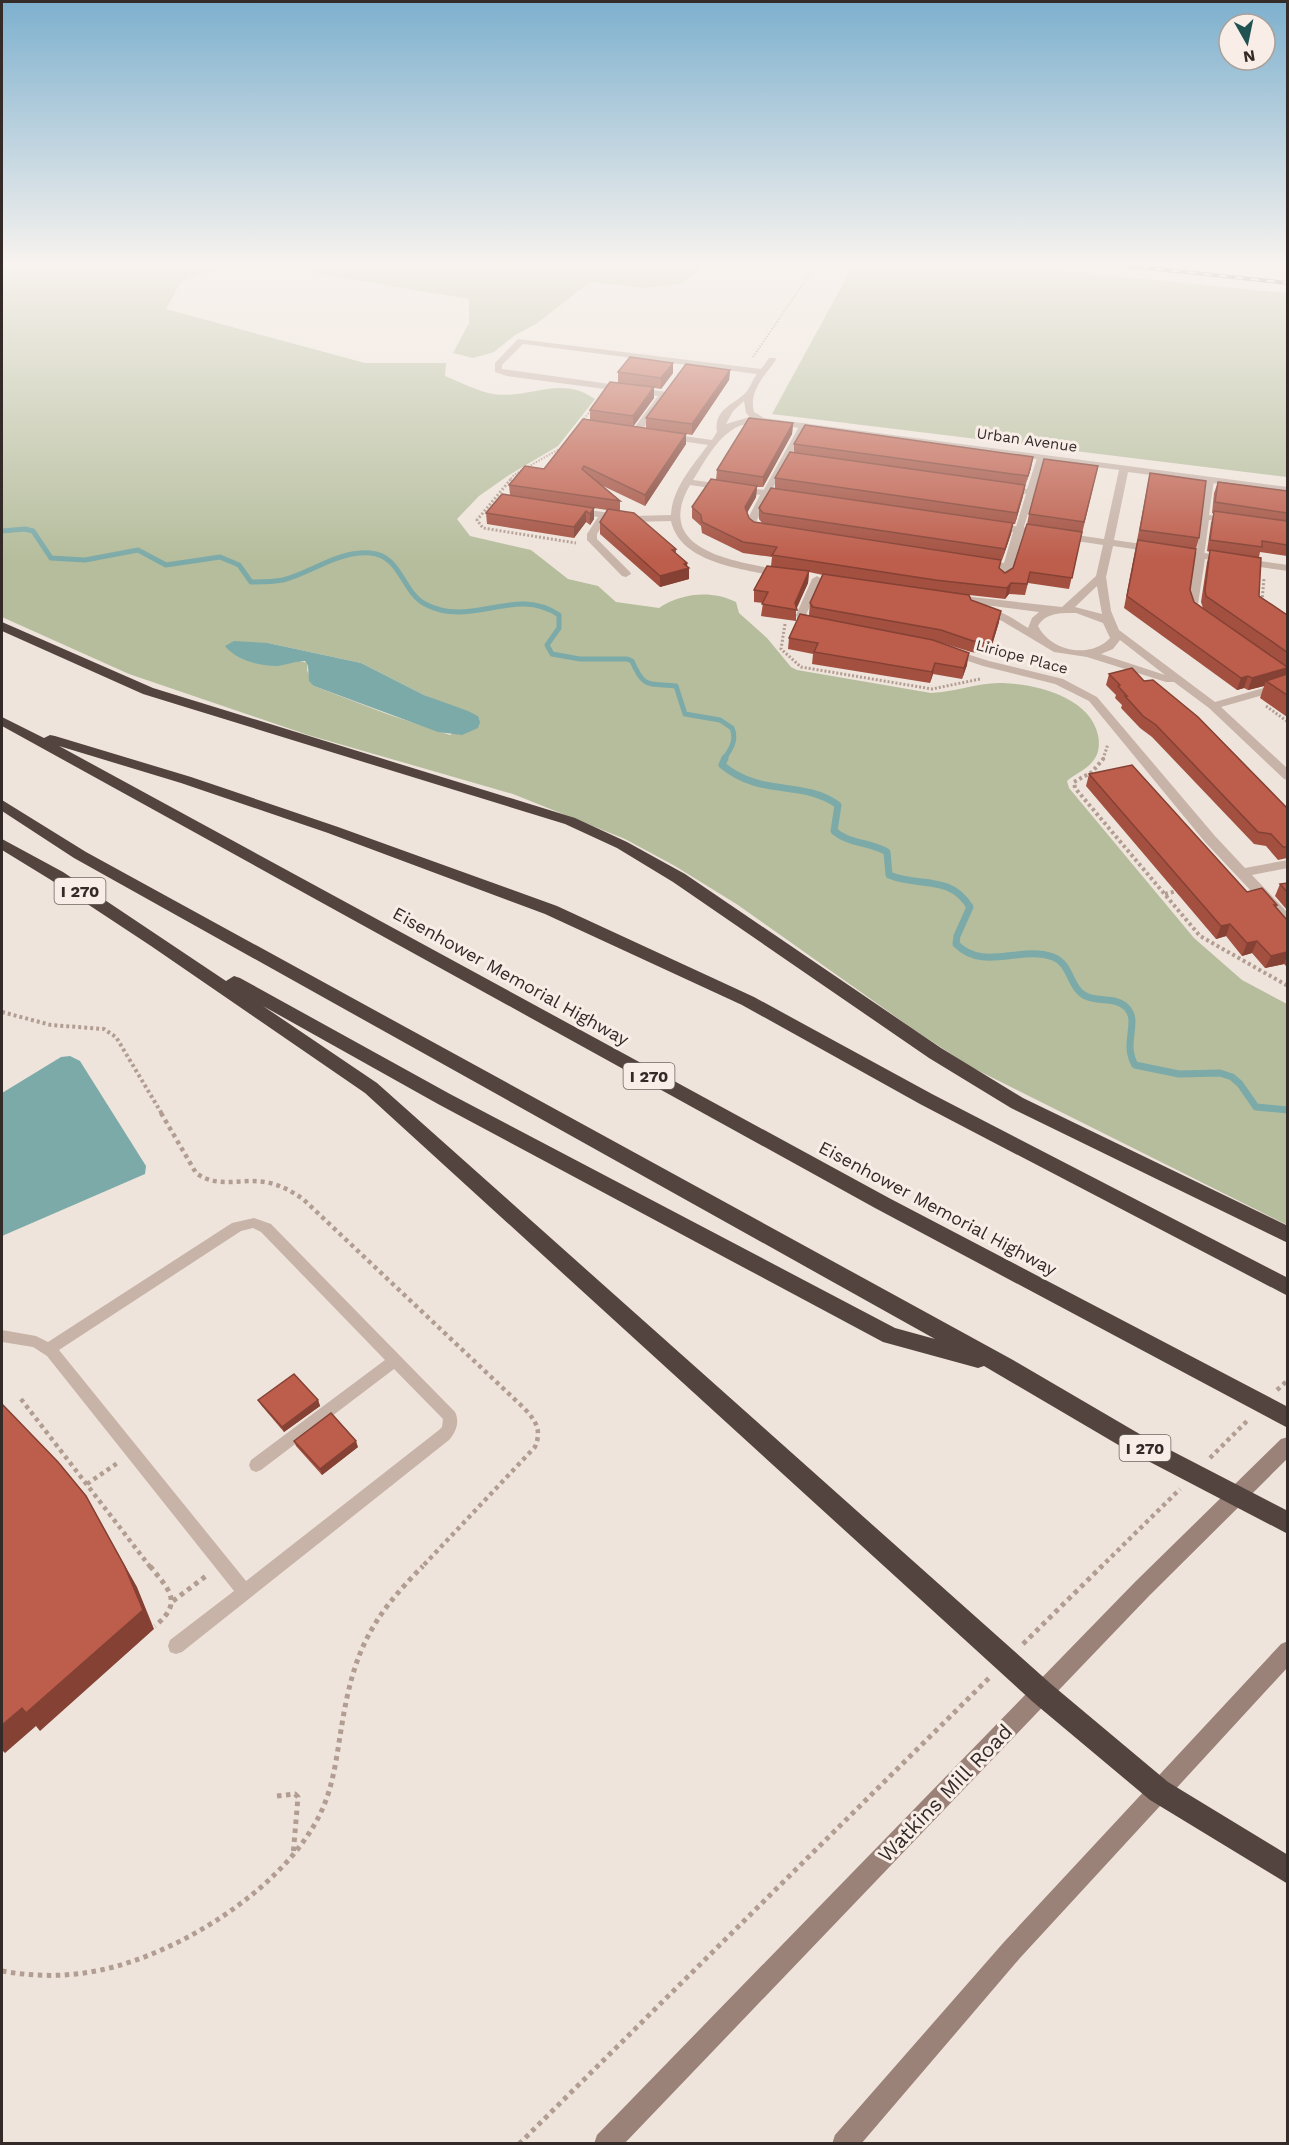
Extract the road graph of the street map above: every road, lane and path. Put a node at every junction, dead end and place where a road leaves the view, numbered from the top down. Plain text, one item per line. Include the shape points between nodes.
1 (501, 362) edge
2 (688, 362) joint
3 (771, 362) edge
4 (681, 371) edge
5 (764, 372) junction
6 (750, 394) junction
7 (599, 401) edge
8 (762, 420) junction
9 (804, 425) junction
10 (578, 427) edge
11 (722, 432) junction
12 (714, 443) junction
13 (562, 447) edge
14 (1041, 457) junction
15 (786, 458) junction
16 (797, 460) edge
17 (1124, 468) junction
18 (518, 473) junction
19 (528, 474) edge
20 (1210, 480) junction
21 (689, 482) junction
22 (996, 487) edge
23 (1287, 490) edge
24 (1030, 492) junction
25 (766, 493) junction
26 (800, 498) edge
27 (558, 508) edge
28 (604, 515) junction
29 (1205, 517) junction
30 (675, 518) junction
31 (1240, 522) edge
32 (985, 525) edge
33 (1019, 530) junction
34 (776, 532) edge
35 (584, 542) dead end
36 (1108, 543) junction
37 (1200, 556) junction
38 (973, 562) edge
39 (1008, 567) junction
40 (1287, 568) edge
41 (626, 574) dead end
42 (1264, 576) dead end
43 (1101, 578) junction
44 (1004, 579) edge
45 (1263, 607) edge
46 (1060, 610) junction
47 (1211, 622) edge
48 (2, 626) edge
49 (826, 627) edge
50 (783, 629) dead end
51 (1114, 629) junction
52 (1038, 638) junction
53 (942, 648) edge
54 (1086, 653) junction
55 (1287, 678) edge
56 (983, 679) dead end
57 (1190, 687) junction
58 (1262, 702) dead end
59 (1213, 706) junction
60 (1287, 722) edge
61 (8, 725) edge
62 (1108, 737) dead end
63 (1284, 770) edge
64 (2, 805) edge
65 (2, 844) edge
66 (1287, 864) edge
67 (1242, 873) junction
68 (1186, 889) edge
69 (1164, 894) junction
70 (1287, 921) edge
71 (157, 942) junction
72 (1287, 986) edge
73 (2, 1012) edge
74 (1287, 1235) edge
75 (1287, 1288) edge
76 (2, 1336) edge
77 (49, 1349) junction
78 (396, 1360) junction
79 (1005, 1367) junction
80 (21, 1399) dead end
81 (1287, 1418) edge
82 (1287, 1445) edge
83 (132, 1453) junction
84 (256, 1465) dead end
85 (87, 1485) junction
86 (1287, 1523) edge
87 (222, 1563) junction
88 (1103, 1567) dead end
89 (245, 1592) junction
90 (173, 1601) junction
91 (155, 1626) dead end
92 (176, 1646) dead end
93 (1287, 1651) edge
94 (1006, 1660) junction
95 (1042, 1693) junction
96 (1159, 1791) junction
97 (277, 1796) dead end
98 (293, 1856) junction
99 (1287, 1870) edge
100 (2, 1971) edge
101 (519, 2144) edge
102 (606, 2144) edge
103 (844, 2144) edge

1 - 12 street via 498,370 667,390 631,432
2 - 4 street
2 - 5 street
3 - 5 street
5 - 6 street
6 - 8 street via 748,409
6 - 11 street via 736,401 721,423
7 - 10 path
8 - 9 street, Urban Avenue
8 - 11 street, Urban Avenue via 733,423
9 - 14 street, Urban Avenue
9 - 15 lane
11 - 12 street
12 - 21 street
13 - 18 path
14 - 17 street, Urban Avenue
14 - 24 lane
15 - 16 lane
15 - 25 lane
17 - 20 street, Urban Avenue
17 - 36 street
18 - 19 path
18 - 35 path via 477,520 483,528
20 - 23 street, Urban Avenue
20 - 29 lane
21 - 25 street
21 - 30 street via 679,498
22 - 24 lane
24 - 33 lane
25 - 26 street
25 - 34 street via 751,522 758,529
27 - 28 street
28 - 30 street
28 - 41 street via 592,540
29 - 31 lane
29 - 37 lane
30 - 49 street via 685,539 711,556 738,566 812,578 802,618 808,624
32 - 33 street
33 - 36 street
33 - 39 street
36 - 37 street
36 - 43 street
37 - 40 street
37 - 47 street via 1193,604
38 - 39 street
39 - 44 street
42 - 45 path
43 - 46 street
43 - 51 street via 1106,611
46 - 51 street via 1098,616
46 - 52 street via 1035,621
46 - 52 street via 942,598 998,615
48 - 74 highway via 148,691 570,821 622,845 679,878 935,1053 1017,1103
50 - 56 path via 781,649 801,667 933,689
51 - 54 street via 1113,644
51 - 57 street
52 - 54 street via 1064,651
53 - 67 street, Liriope Place via 975,662 1060,681 1093,699
54 - 57 street
55 - 59 street
57 - 59 street
58 - 60 path
59 - 63 street
61 - 75 highway via 186,780 551,910 748,1001
61 - 81 highway, Eisenhower Memorial Highway / I 270 via 882,1203
62 - 69 path via 1101,764 1073,786
64 - 79 highway, I 270 via 90,861
65 - 71 highway, I 270
66 - 67 street
67 - 70 street, Liriope Place
68 - 69 path
69 - 72 path via 1200,936
71 - 79 highway, I 270 via 890,1336
71 - 94 highway via 371,1088
73 - 98 path via 37,1022 110,1032 196,1173 214,1184 276,1184 303,1198 538,1423 541,1431 535,1447 407,1583 364,1640 349,1687 322,1811
76 - 77 lane via 36,1342
77 - 78 lane via 237,1227 254,1223 266,1228
77 - 83 lane
78 - 84 lane
78 - 89 lane via 447,1412 449,1430
79 - 86 highway, I 270 via 1135,1443
80 - 85 path
82 - 95 main road, Watkins Mill Road
83 - 85 path
83 - 87 lane
85 - 90 path
87 - 89 lane
87 - 90 path
88 - 94 path
89 - 92 lane
90 - 91 path via 169,1614
93 - 96 main road
94 - 95 highway
94 - 101 path
95 - 96 highway
95 - 102 main road, Watkins Mill Road
96 - 99 highway
96 - 103 main road via 1012,1950
97 - 98 path via 298,1797
98 - 100 path via 249,1896 203,1926 130,1962 81,1974 42,1976

